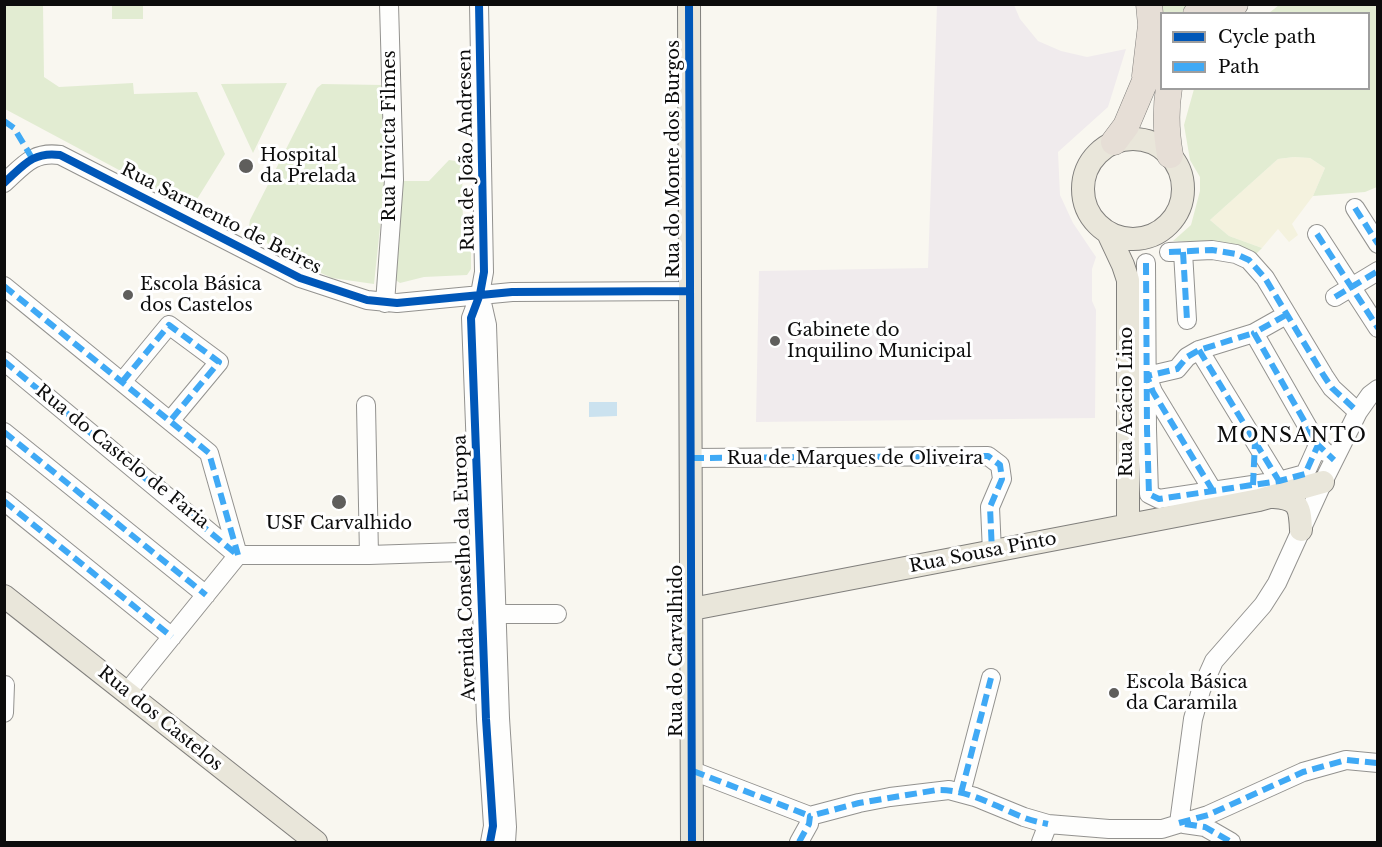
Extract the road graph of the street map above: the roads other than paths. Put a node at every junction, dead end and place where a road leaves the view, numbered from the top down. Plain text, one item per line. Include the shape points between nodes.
1 (389, 4) edge
2 (479, 4) edge
3 (689, 4) edge
4 (1149, 4) edge
5 (1160, 56) edge
6 (1145, 81) junction
7 (1169, 90) edge
8 (1114, 142) junction
9 (1170, 155) junction
10 (4, 183) edge
11 (1355, 208) dead end
12 (1108, 233) junction
13 (1317, 234) dead end
14 (1152, 235) junction
15 (1377, 244) edge
16 (1146, 262) dead end
17 (1377, 271) edge
18 (1128, 280) junction
19 (4, 286) edge
20 (1351, 287) junction
21 (690, 291) junction
22 (480, 294) junction
23 (1335, 297) dead end
24 (385, 303) junction
25 (1286, 315) junction
26 (1187, 320) dead end
27 (1377, 328) edge
28 (1254, 333) junction
29 (1199, 350) junction
30 (4, 361) edge
31 (1147, 376) junction
32 (122, 382) junction
33 (1375, 396) edge
34 (366, 405) dead end
35 (1358, 412) junction
36 (170, 421) junction
37 (4, 432) edge
38 (1254, 442) junction
39 (1318, 445) junction
40 (692, 458) junction
41 (1334, 460) junction
42 (1323, 482) junction
43 (1252, 485) junction
44 (1276, 489) junction
45 (1213, 491) junction
46 (4, 501) edge
47 (1128, 525) junction
48 (1301, 530) junction
49 (487, 552) junction
50 (992, 552) junction
51 (238, 555) junction
52 (369, 555) junction
53 (206, 595) junction
54 (4, 596) edge
55 (692, 609) junction
56 (496, 614) junction
57 (557, 614) dead end
58 (172, 637) junction
59 (991, 678) dead end
60 (5, 685) edge
61 (127, 692) junction
62 (4, 713) edge
63 (1377, 763) edge
64 (693, 771) junction
65 (961, 793) junction
66 (810, 816) junction
67 (1179, 823) junction
68 (1048, 824) junction
69 (316, 843) edge
70 (490, 843) edge
71 (506, 843) edge
72 (692, 843) edge
73 (799, 843) edge
74 (1041, 843) edge
75 (1231, 843) edge

1 - 24 street, Rua Invicta Filmes via 394,180
2 - 22 street, Rua de João Andresen via 484,266
3 - 21 main road, Rua do Monte dos Burgos
4 - 6 highway via 1151,25
5 - 6 highway
6 - 8 highway via 1126,126
7 - 9 highway via 1166,129
8 - 9 main road via 1144,140
8 - 12 main road via 1089,164 1083,179 1088,212
9 - 14 main road via 1179,168 1182,200 1166,226
10 - 24 street, Rua Sarmento de Beires via 32,158 60,155 300,278
11 - 15 street
12 - 14 main road via 1125,238
12 - 18 main road, Rua Acácio Lino
13 - 20 street
14 - 18 main road, Rua Acácio Lino
16 - 31 street
17 - 20 street
18 - 47 main road, Rua Acácio Lino
19 - 32 street
20 - 23 street
20 - 27 street
21 - 22 street, Rua Sarmento de Beires
21 - 40 main road, Rua do Monte dos Burgos
22 - 24 street, Rua Sarmento de Beires
22 - 49 street, Avenida Conselho da Europa via 471,318
25 - 26 street via 1265,278 1249,260 1212,250 1176,252
25 - 28 street
25 - 35 street via 1328,382
28 - 29 street
28 - 39 street
29 - 31 street via 1177,369
29 - 38 street
30 - 51 street, Rua do Castelo de Faria
31 - 45 street
31 - 45 street via 1149,494 1159,499
32 - 36 street
32 - 36 street via 169,325 219,362
33 - 35 street
34 - 52 street
35 - 41 street
36 - 51 street via 209,453
37 - 53 street
38 - 43 street
38 - 44 street
39 - 41 street
39 - 44 street via 1305,474
40 - 50 street, Rua de Marques de Oliveira via 988,456 1000,465 1002,479 990,507
40 - 55 main road, Rua do Carvalhido
41 - 42 street
42 - 44 main road, Rua Sousa Pinto
42 - 48 street
43 - 44 street
43 - 45 street
44 - 47 main road, Rua Sousa Pinto
44 - 48 main road via 1293,501 1300,513
46 - 58 street
47 - 50 main road, Rua Sousa Pinto
48 - 67 street via 1277,583 1207,674 1193,719
49 - 52 street
49 - 56 street, Avenida Conselho da Europa
49 - 70 street, Avenida Conselho da Europa via 486,719 493,826
50 - 55 main road, Rua Sousa Pinto
51 - 52 street
51 - 53 street
53 - 58 street
54 - 61 main road, Rua dos Castelos
55 - 64 main road, Rua do Carvalhido
56 - 57 street
56 - 71 street, Avenida Conselho da Europa
58 - 61 street
59 - 65 street
60 - 62 street
61 - 69 main road, Rua dos Castelos
63 - 67 street via 1346,760 1303,772
64 - 66 street
64 - 72 main road, Rua do Carvalhido
65 - 66 street via 937,790 890,797
65 - 68 street
66 - 73 street
67 - 68 street via 1162,829
67 - 75 street via 1205,827
68 - 74 street

